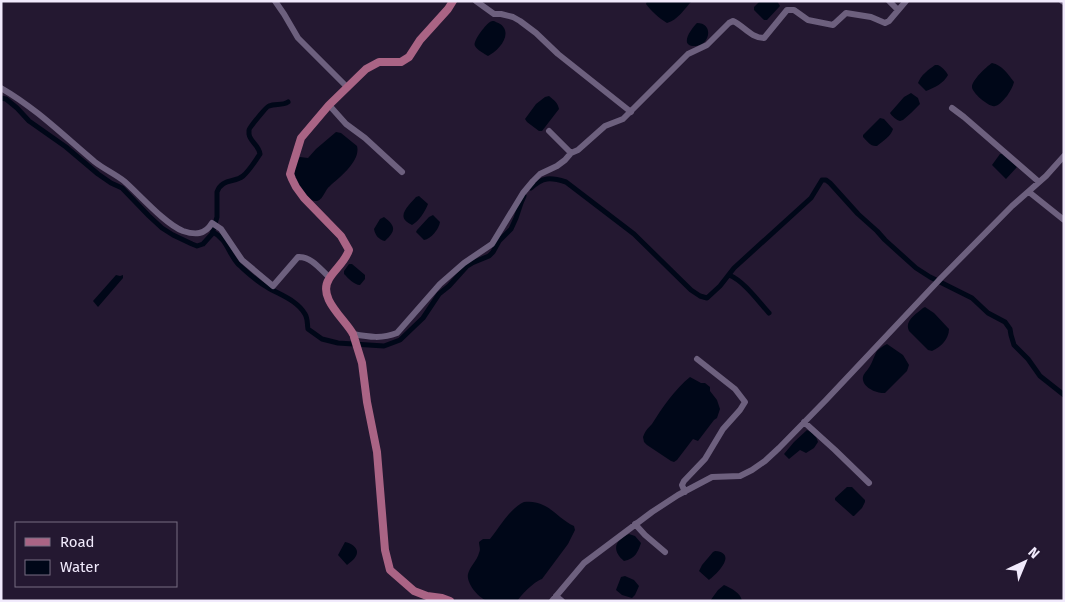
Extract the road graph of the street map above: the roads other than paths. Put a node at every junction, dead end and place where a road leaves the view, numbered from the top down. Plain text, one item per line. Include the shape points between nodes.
1 (275, 1) edge
2 (453, 1) edge
3 (476, 1) edge
4 (889, 1) edge
5 (906, 1) edge
6 (898, 10) junction
7 (348, 87) junction
8 (1, 88) edge
9 (330, 105) junction
10 (952, 108) dead end
11 (631, 112) junction
12 (550, 131) dead end
13 (571, 153) junction
14 (1064, 156) edge
15 (402, 172) dead end
16 (1039, 182) junction
17 (1029, 192) junction
18 (1064, 220) edge
19 (330, 278) junction
20 (353, 336) junction
21 (697, 359) dead end
22 (804, 422) junction
23 (869, 483) dead end
24 (685, 492) junction
25 (635, 524) junction
26 (665, 552) dead end
27 (554, 598) edge
28 (450, 601) edge
29 (562, 601) edge

1 - 7 street via 298,38
2 - 7 main road via 410,57 401,62 384,61 374,65
3 - 11 street via 494,14 520,21
4 - 6 street
5 - 6 street
6 - 11 street via 884,23 872,17 846,14 833,25 808,20 794,10 787,10 764,38 751,34 733,21 707,45 688,54
7 - 9 main road
8 - 19 street via 122,180 166,220 182,230 197,234 209,229 212,223 217,226 242,260 273,286 298,257 312,261
9 - 15 street via 346,124
9 - 19 main road via 301,138 290,174 304,198 341,236 349,250
10 - 16 street
11 - 13 street via 605,126
12 - 13 street
13 - 20 street via 533,180 492,244 440,284 397,333 374,338
14 - 16 street
16 - 17 street
17 - 18 street
17 - 22 street via 935,284
19 - 20 main road via 326,296
20 - 28 main road via 362,362 377,452 385,550 390,570 414,591
21 - 24 street via 735,389 745,402 705,459 684,481
22 - 23 street
22 - 24 street via 775,452 749,472 712,477
24 - 25 street
25 - 26 street
25 - 27 street via 584,563
27 - 29 street

